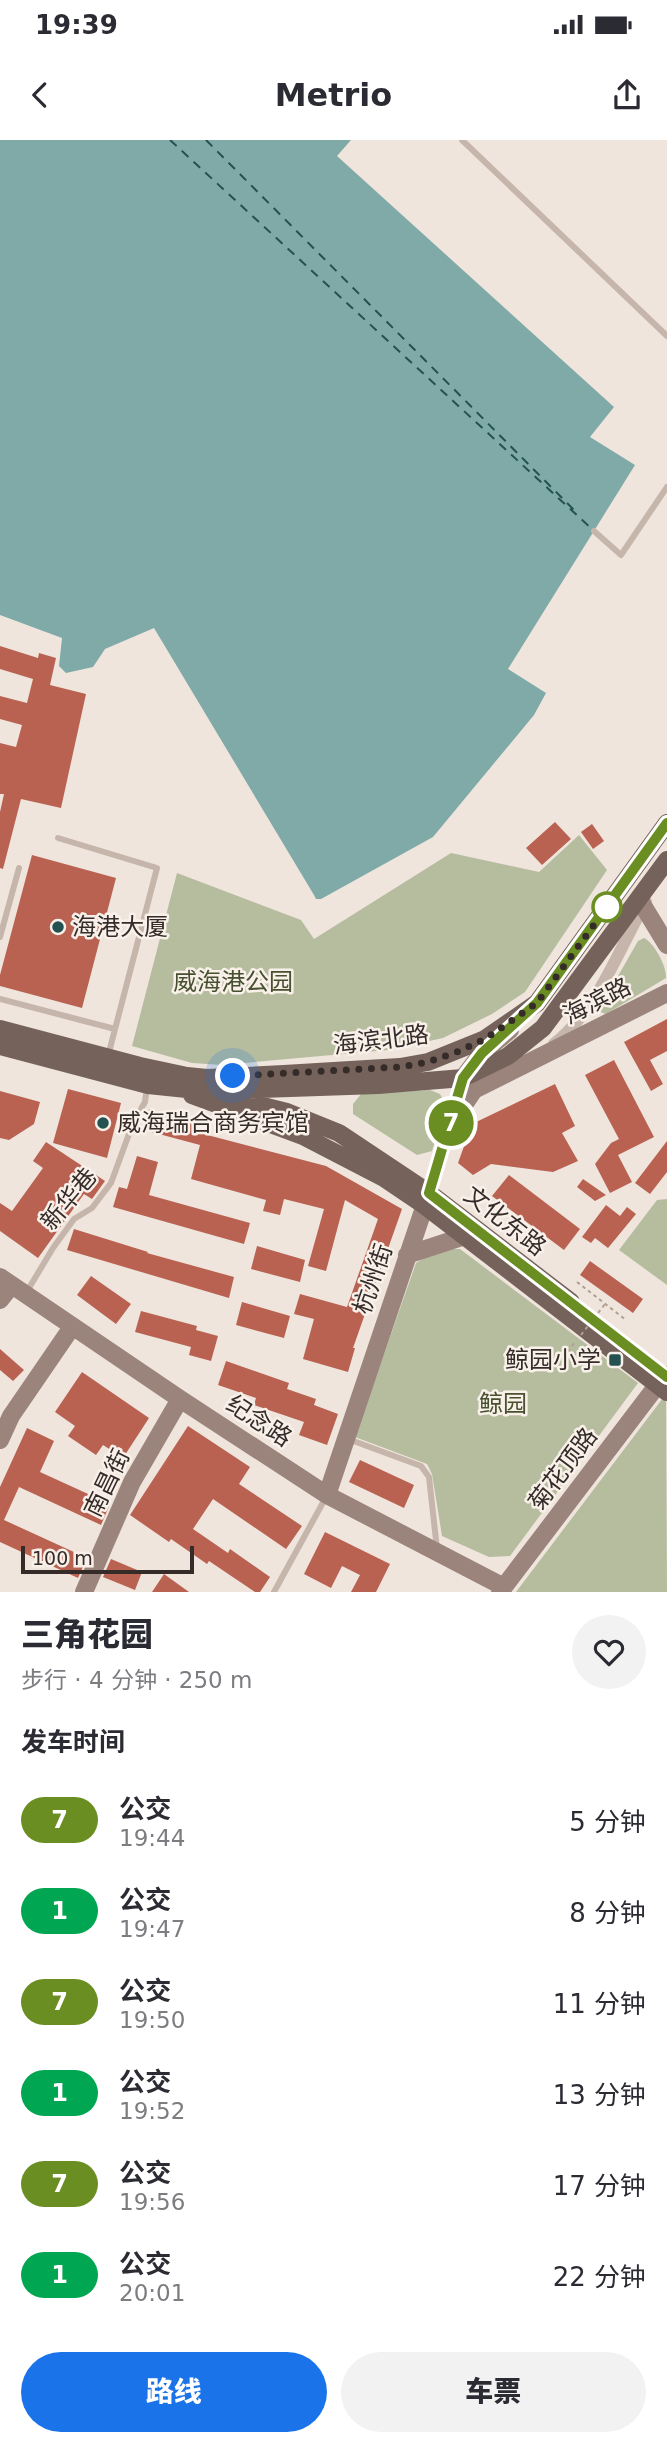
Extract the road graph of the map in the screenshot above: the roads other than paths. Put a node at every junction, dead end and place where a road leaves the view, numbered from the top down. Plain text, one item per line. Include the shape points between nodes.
1 (462, 140) edge
2 (667, 336) edge
3 (667, 487) edge
4 (594, 531) dead end
5 (667, 823) edge
6 (58, 838) dead end
7 (667, 860) edge
8 (667, 866) edge
9 (19, 868) dead end
10 (641, 903) junction
11 (0, 937) edge
12 (667, 945) edge
13 (667, 993) edge
14 (0, 999) edge
15 (537, 1003) junction
16 (0, 1029) edge
17 (115, 1030) junction
18 (0, 1046) edge
19 (107, 1058) junction
20 (532, 1061) junction
21 (148, 1076) junction
22 (187, 1076) junction
23 (463, 1078) junction
24 (169, 1087) junction
25 (206, 1091) junction
26 (451, 1124) junction
27 (426, 1199) junction
28 (465, 1236) junction
29 (407, 1255) junction
30 (12, 1285) edge
31 (0, 1300) edge
32 (72, 1327) junction
33 (664, 1382) edge
34 (180, 1399) junction
35 (346, 1438) junction
36 (0, 1440) edge
37 (327, 1495) junction
38 (437, 1551) junction
39 (502, 1590) edge
40 (84, 1592) edge
41 (274, 1592) edge

1 - 2 lane
3 - 4 lane via 621,555
5 - 15 main road, 海滨北路
6 - 17 lane via 157,868
7 - 10 main road, 海滨北路
8 - 10 street
9 - 11 lane
10 - 12 street
10 - 20 street via 612,968 572,1029
10 - 23 main road, 海滨北路 via 544,1028 508,1056
13 - 20 street, 海滨路
14 - 17 lane
15 - 22 main road, 海滨北路 via 485,1039 428,1062 284,1074
15 - 23 street via 482,1053
16 - 19 main road, 海滨北路
17 - 19 lane
18 - 21 main road, 海滨北路
19 - 21 main road, 海滨北路
20 - 26 street, 海滨路 via 474,1090
21 - 22 main road, 海滨北路
21 - 24 main road, 海滨北路
21 - 30 lane, 新华巷 via 145,1102 111,1183 92,1208 75,1219 53,1248
22 - 25 main road, 文化东路
23 - 25 main road, 海滨北路
23 - 26 street, 杭州街
24 - 25 main road, 海滨北路
24 - 27 main road via 303,1136
25 - 27 main road, 文化东路 via 287,1112 339,1133
26 - 27 street, 杭州街
27 - 28 main road
27 - 29 street, 杭州街
27 - 33 main road, 文化东路
28 - 29 street
28 - 33 main road
29 - 35 street, 杭州街
30 - 31 street
30 - 32 street, 纪念路
32 - 34 street, 纪念路
32 - 36 street via 11,1416
33 - 39 street, 菊花顶路
34 - 37 street, 纪念路
34 - 40 street, 南昌街 via 132,1482
35 - 37 street, 杭州街
35 - 38 lane via 421,1466 429,1477
37 - 38 street, 纪念路
37 - 41 lane
38 - 39 street, 纪念路

